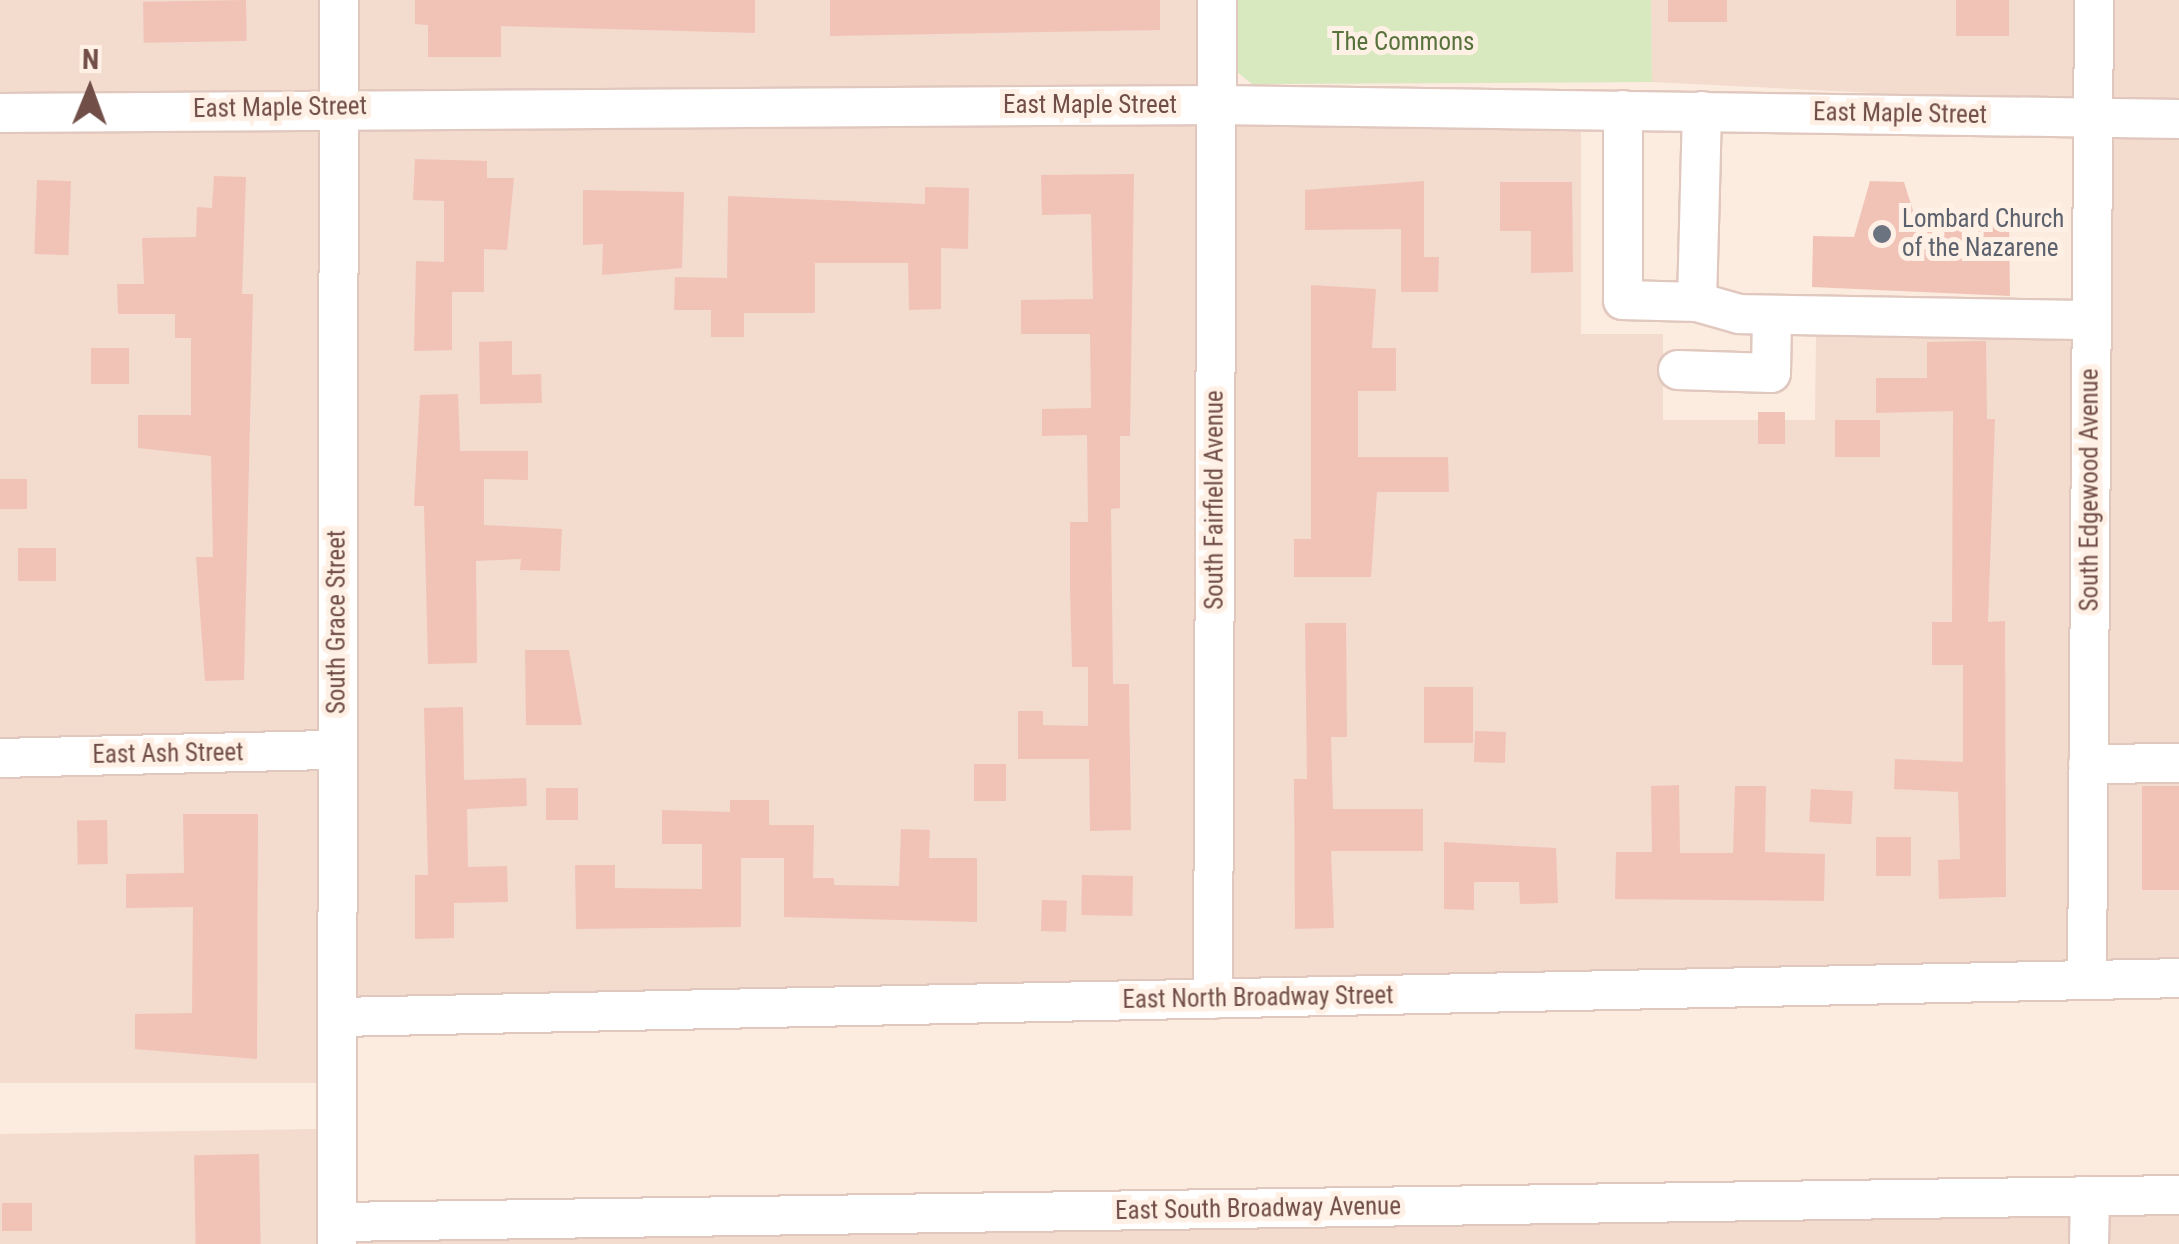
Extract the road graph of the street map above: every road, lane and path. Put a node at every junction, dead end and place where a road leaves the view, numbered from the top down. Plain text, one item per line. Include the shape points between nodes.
1 (339, 0) edge
2 (1217, 0) edge
3 (2094, 0) edge
4 (1218, 105) junction
5 (340, 107) junction
6 (1623, 110) junction
7 (1702, 111) junction
8 (0, 113) edge
9 (2179, 119) edge
10 (2093, 120) junction
11 (1697, 302) junction
12 (1772, 315) junction
13 (2091, 320) junction
14 (1678, 370) dead end
15 (336, 750) junction
16 (0, 758) edge
17 (2179, 763) edge
18 (2088, 764) junction
19 (2179, 978) edge
20 (2086, 980) junction
21 (1213, 999) junction
22 (338, 1017) junction
23 (2179, 1195) edge
24 (2090, 1196) junction
25 (1215, 1227) edge
26 (337, 1233) edge
27 (2089, 1244) edge

1 - 5 street, South Grace Street
2 - 4 street, South Fairfield Avenue
3 - 10 street, South Edgewood Avenue
4 - 5 street, East Maple Street
4 - 6 street, East Maple Street
4 - 21 street, South Fairfield Avenue
5 - 8 street, East Maple Street
5 - 15 street, South Grace Street
6 - 7 street, East Maple Street
6 - 11 street via 1623,300
7 - 10 street, East Maple Street
7 - 11 street
9 - 10 street, East Maple Street
10 - 13 street, South Edgewood Avenue
11 - 12 street
12 - 13 street
12 - 14 street via 1772,373
13 - 18 street, South Edgewood Avenue
15 - 16 street, East Ash Street
15 - 22 street, South Grace Street
17 - 18 street
18 - 20 street, South Edgewood Avenue
19 - 20 street, East North Broadway Street
20 - 21 street, East North Broadway Street
21 - 22 street, East North Broadway Street
22 - 26 street, South Grace Street
23 - 24 street, East South Broadway Avenue
24 - 25 street, East South Broadway Avenue
24 - 27 street
25 - 26 street, East South Broadway Avenue

